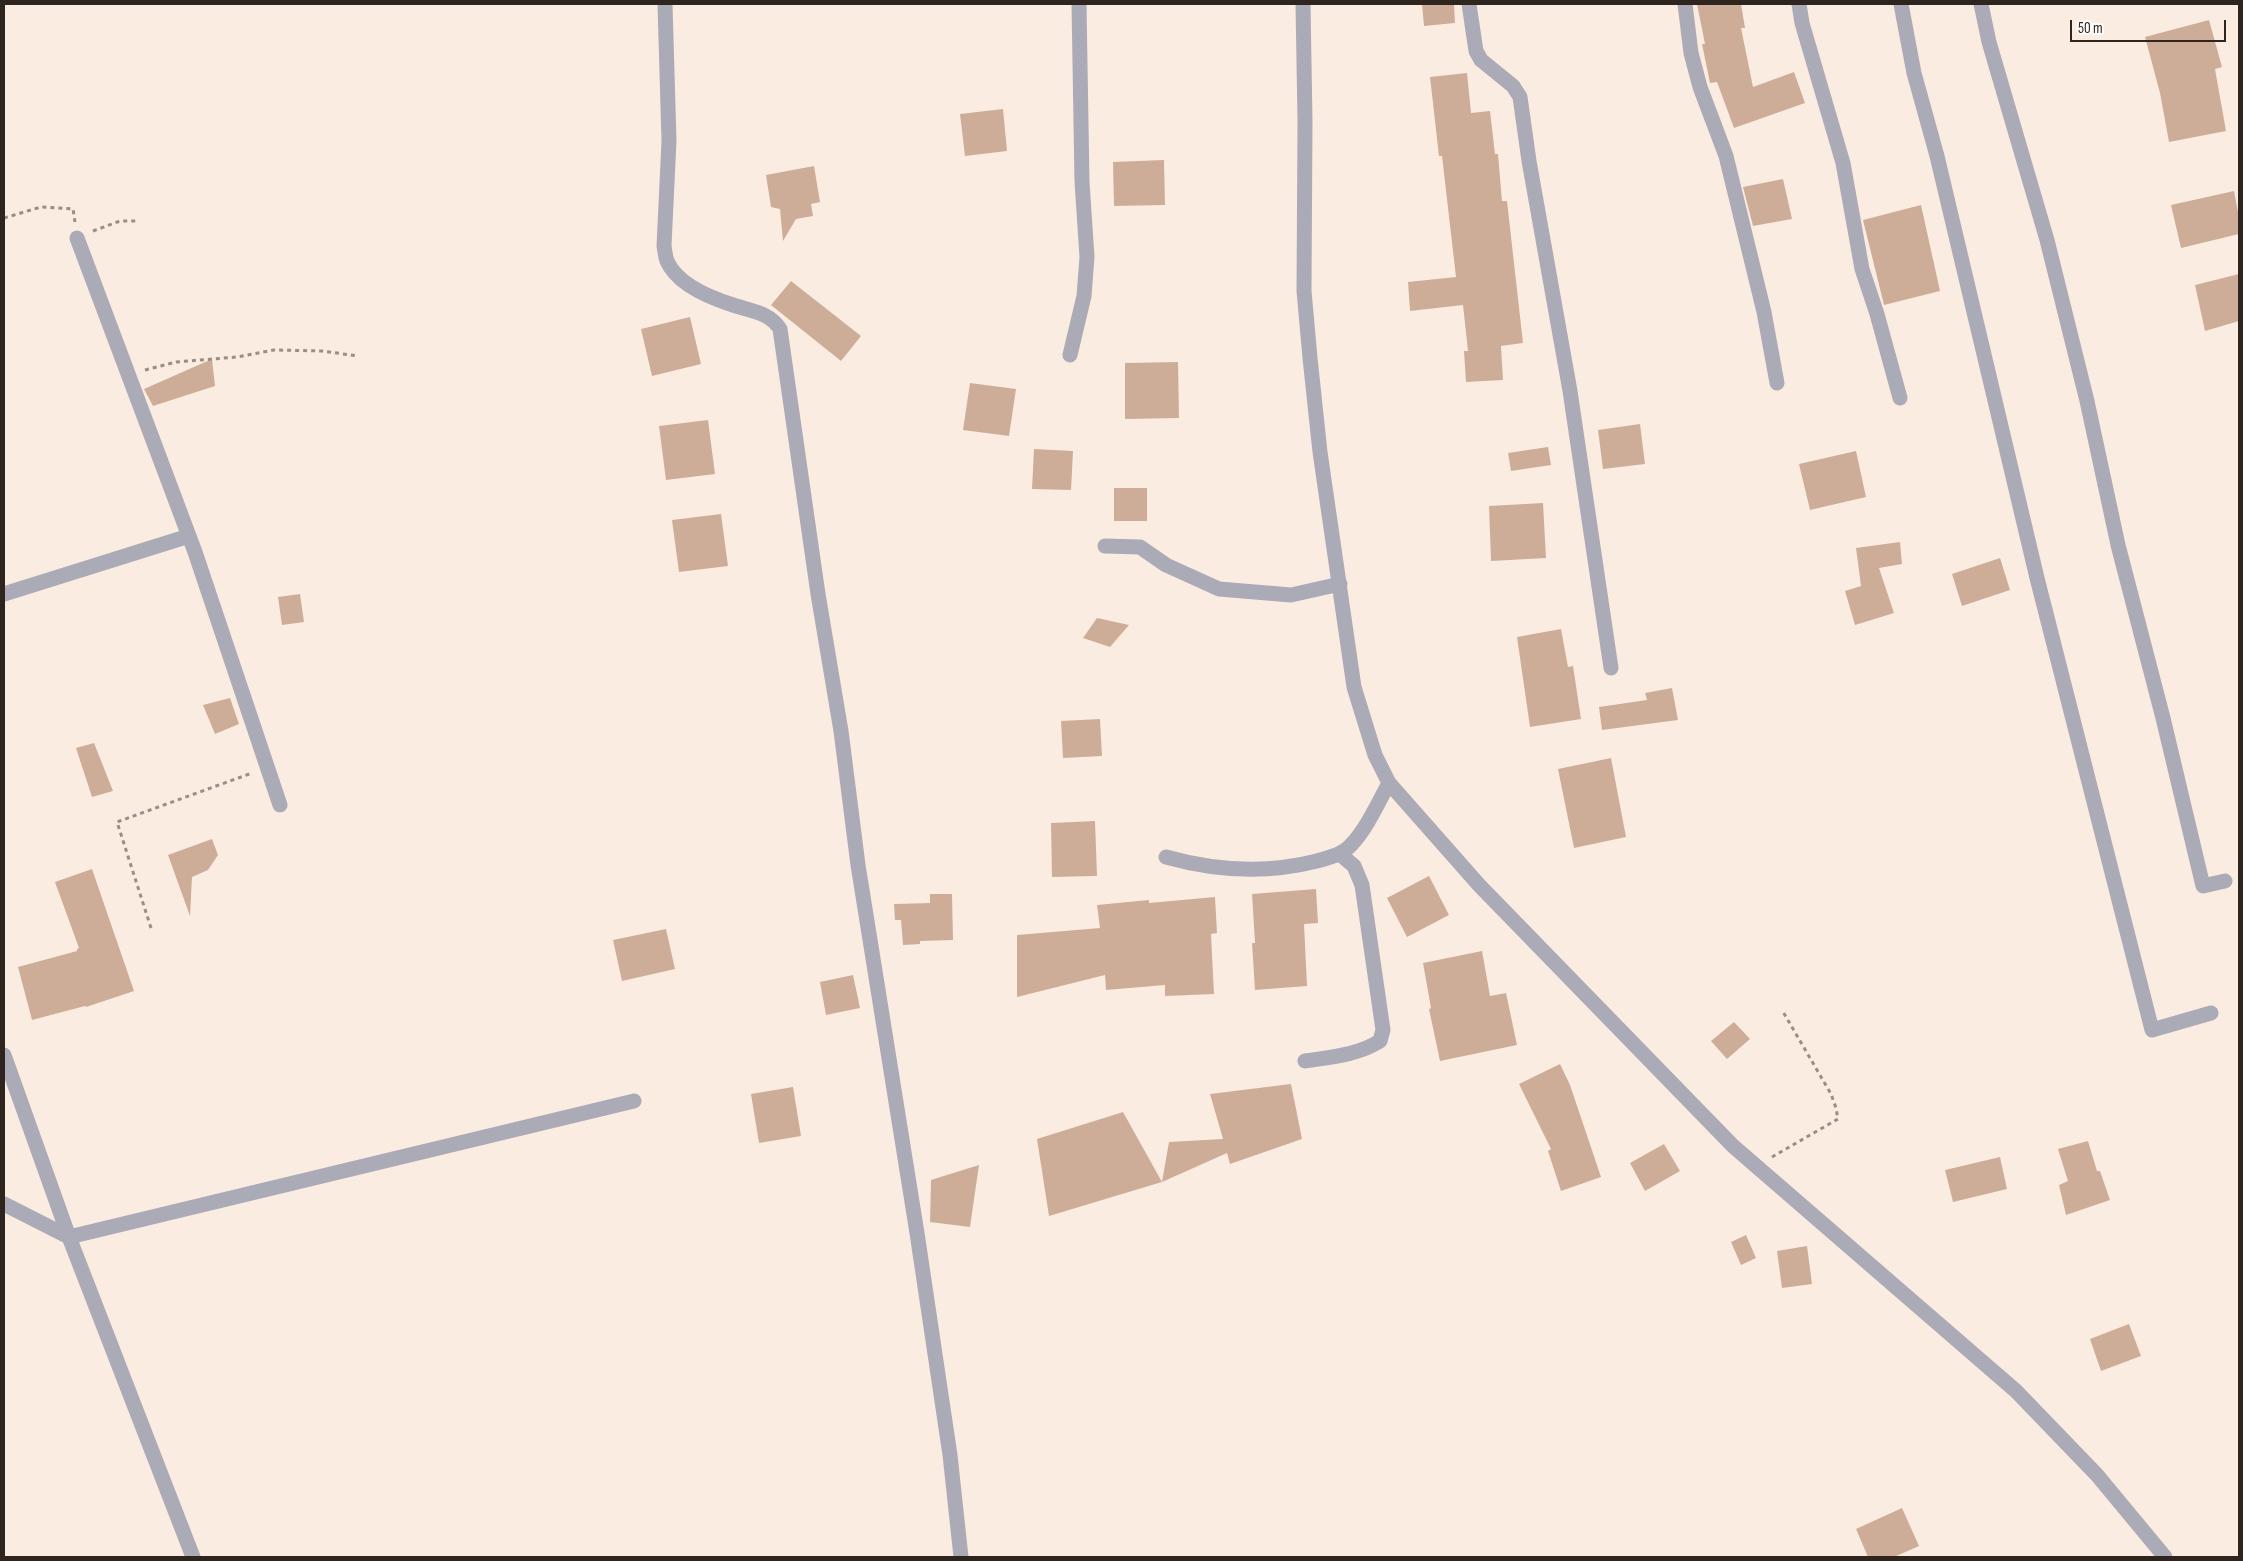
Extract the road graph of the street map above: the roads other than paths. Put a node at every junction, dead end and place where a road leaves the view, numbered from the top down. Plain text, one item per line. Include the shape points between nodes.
1 (665, 4) edge
2 (1079, 4) edge
3 (1303, 4) edge
4 (1469, 4) edge
5 (1685, 4) edge
6 (1799, 4) edge
7 (1901, 4) edge
8 (1981, 4) edge
9 (76, 238) road end
10 (1070, 355) dead end
11 (1777, 383) dead end
12 (1900, 398) dead end
13 (189, 536) junction
14 (1105, 546) dead end
15 (1340, 584) junction
16 (4, 594) edge
17 (1611, 668) dead end
18 (1389, 783) junction
19 (280, 805) dead end
20 (1340, 854) junction
21 (1166, 857) dead end
22 (2225, 881) dead end
23 (2210, 1013) dead end
24 (4, 1055) edge
25 (1306, 1062) dead end
26 (634, 1101) dead end
27 (4, 1204) edge
28 (69, 1237) junction
29 (193, 1557) edge
30 (961, 1557) edge
31 (2166, 1557) edge

1 - 30 street via 669,141 664,246 667,262 686,283 732,305 758,312 772,319 780,329 841,731 858,866 919,1243 950,1455
2 - 10 street via 1082,182 1087,257 1084,296
3 - 15 street via 1306,121 1304,290 1320,452
4 - 17 street via 1476,51 1481,60 1513,86 1520,97 1570,391
5 - 11 street via 1691,53 1700,88 1726,156 1764,312
6 - 12 street via 1843,163 1862,269
7 - 23 street via 1914,73 1937,156 2035,569 2152,1030
8 - 22 street via 1989,42 2047,240 2085,391 2118,545 2203,886
9 - 13 street
13 - 16 street
13 - 19 street
14 - 15 street via 1140,547 1166,565 1219,589 1291,595
15 - 18 street via 1354,687 1375,756
18 - 20 street via 1363,828
18 - 31 street via 1479,885 1733,1146 2016,1391 2097,1475
20 - 21 street via 1273,870 1237,870
20 - 25 street via 1354,866 1362,885 1383,1030 1380,1041 1370,1048
24 - 28 street
26 - 28 street
27 - 28 street
28 - 29 street

